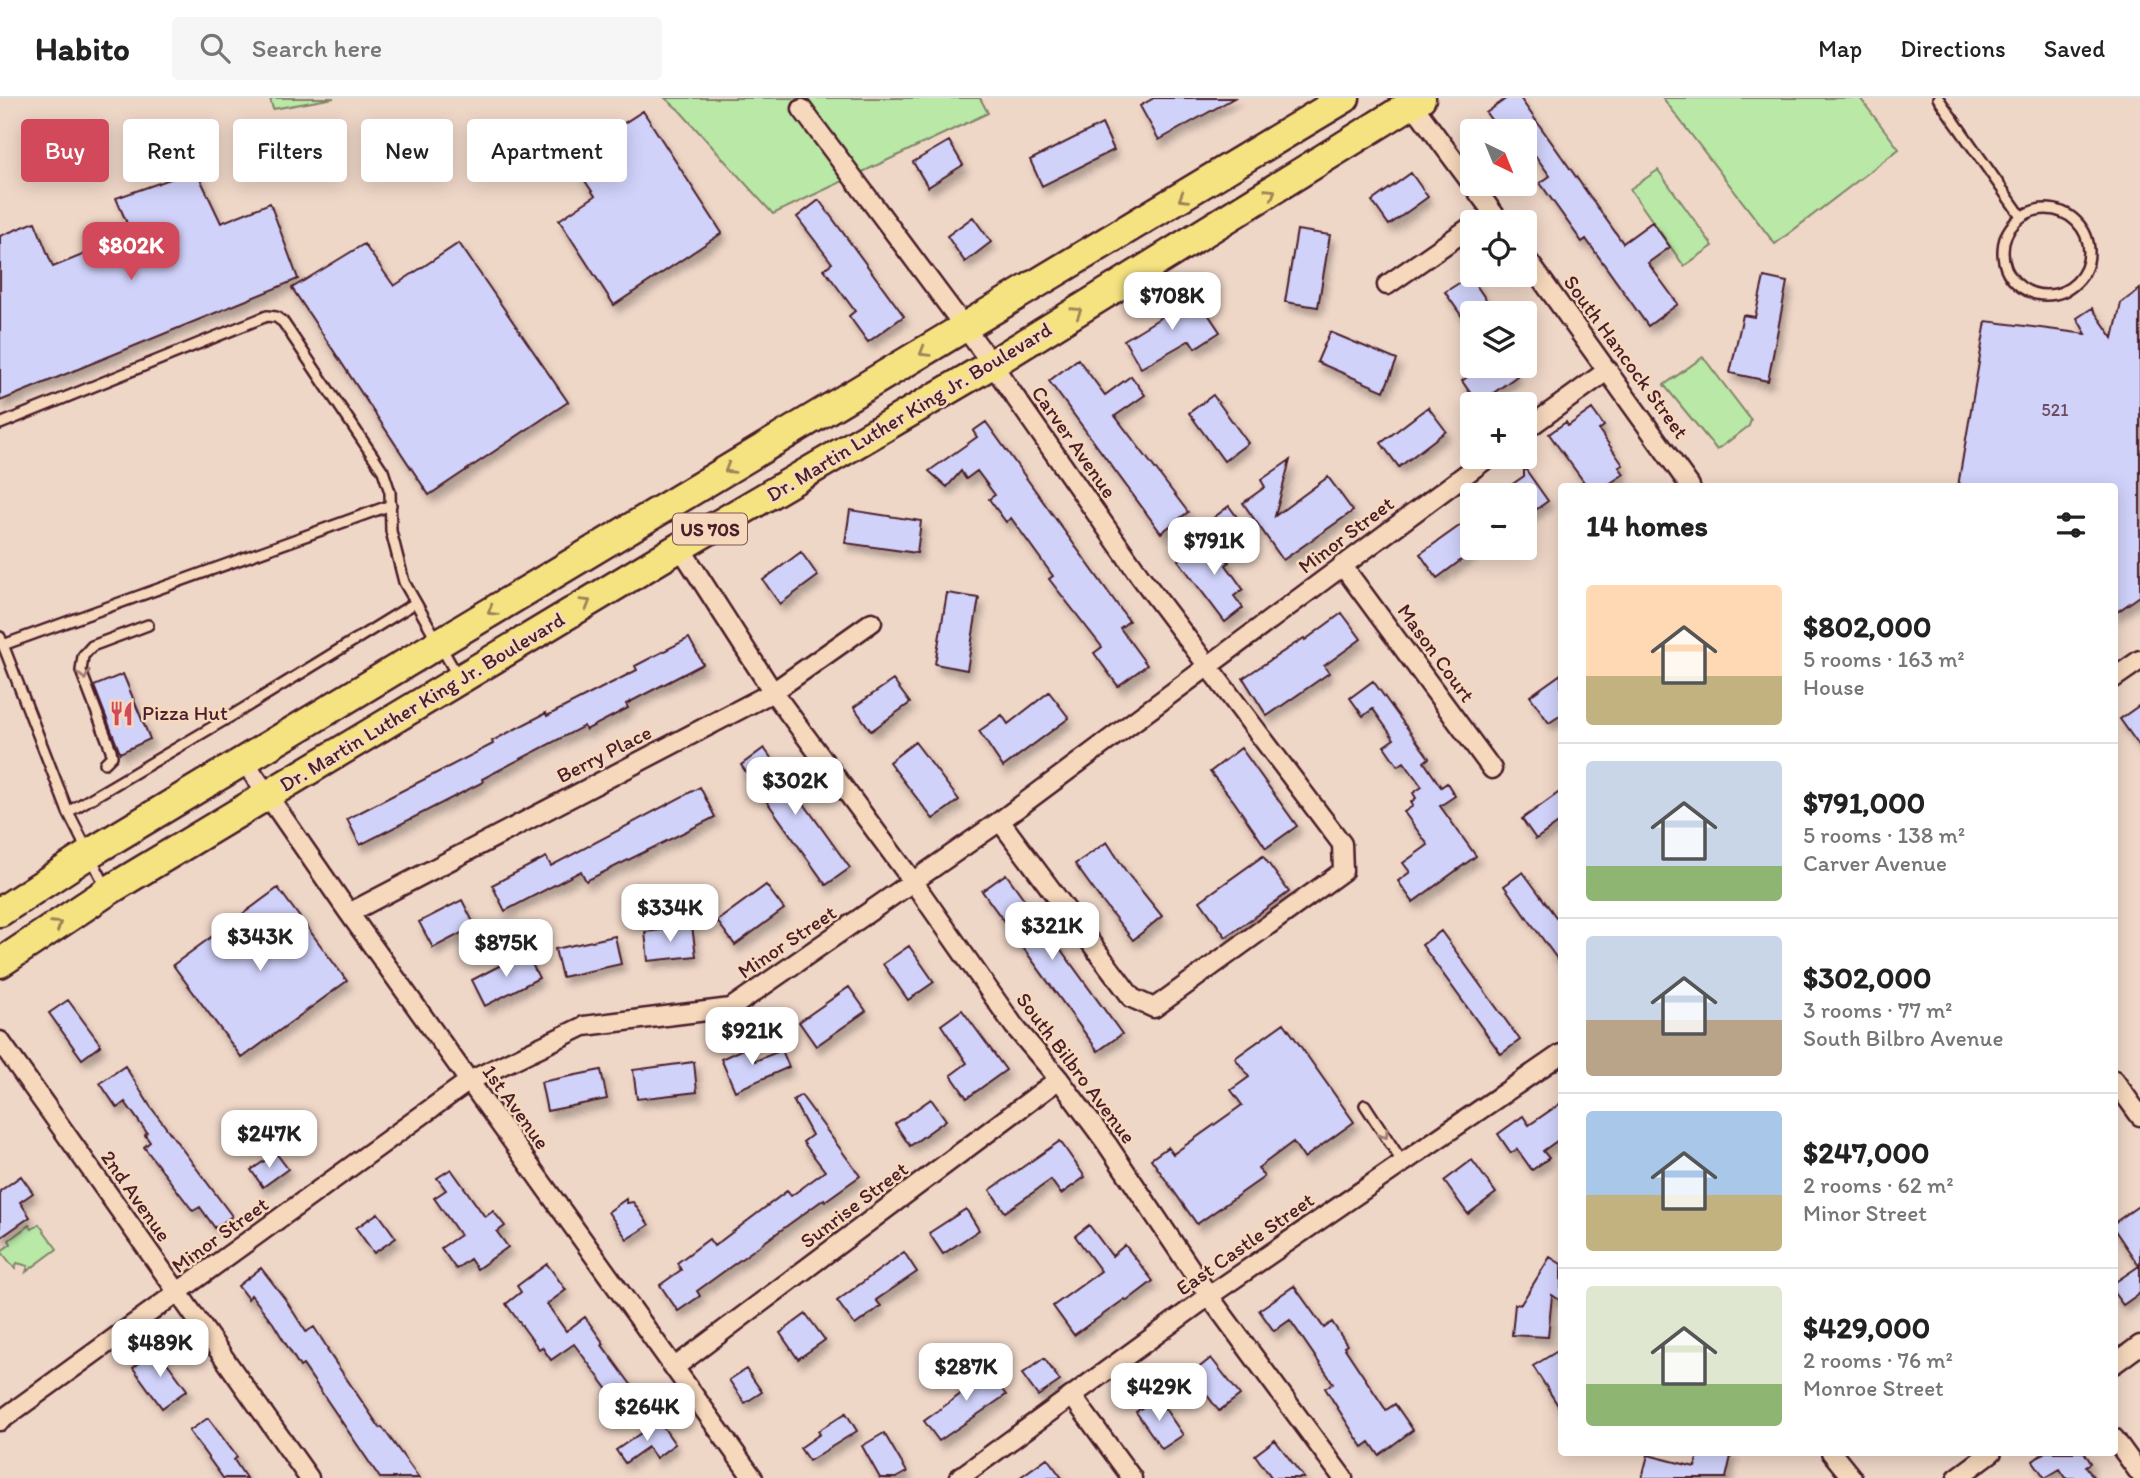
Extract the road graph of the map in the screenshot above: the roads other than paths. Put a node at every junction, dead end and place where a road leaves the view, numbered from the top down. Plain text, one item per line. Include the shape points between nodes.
1 (1345, 98) edge
2 (1937, 99) edge
3 (1414, 100) edge
4 (802, 108) dead end
5 (1491, 210) edge
6 (2021, 216) junction
7 (1460, 234) edge
8 (1537, 273) edge
9 (1387, 285) dead end
10 (964, 328) junction
11 (992, 364) junction
12 (1608, 370) junction
13 (1537, 422) edge
14 (0, 424) edge
15 (1473, 469) edge
16 (1688, 483) edge
17 (390, 505) junction
18 (680, 547) junction
19 (1342, 565) junction
20 (415, 603) junction
21 (872, 622) dead end
22 (148, 625) dead end
23 (2, 641) edge
24 (438, 644) junction
25 (2140, 660) edge
26 (1209, 666) junction
27 (2118, 675) edge
28 (460, 679) junction
29 (773, 692) junction
30 (244, 761) junction
31 (105, 763) dead end
32 (1492, 769) dead end
33 (267, 795) junction
34 (68, 812) junction
35 (1000, 821) junction
36 (88, 854) junction
37 (914, 883) junction
38 (108, 891) junction
39 (0, 912) edge
40 (349, 913) junction
41 (0, 963) edge
42 (0, 1041) edge
43 (1558, 1056) edge
44 (1059, 1079) junction
45 (469, 1081) junction
46 (2118, 1086) edge
47 (1366, 1105) dead end
48 (2140, 1116) edge
49 (1403, 1163) junction
50 (177, 1294) junction
51 (1209, 1296) junction
52 (2140, 1345) edge
53 (2118, 1361) edge
54 (675, 1367) junction
55 (1072, 1396) junction
56 (0, 1421) edge
57 (2118, 1444) edge
58 (1834, 1456) edge
59 (1987, 1456) edge
60 (2140, 1474) edge
61 (309, 1478) edge
62 (753, 1478) edge
63 (959, 1478) edge
64 (1132, 1478) edge
65 (1343, 1478) edge
66 (1852, 1478) edge
67 (1957, 1478) edge

1 -> 10 main road, Dr. Martin Luther King Jr. Boulevard / US 70S
2 - 6 lane
3 - 5 street
11 -> 3 main road, Dr. Martin Luther King Jr. Boulevard / US 70S
4 - 10 street, Carver Avenue
6 - 6 lane via 2005,238 2003,252 2011,277 2033,294 2047,296 2073,286 2083,275 2090,247 2077,220 2050,209
7 - 9 street
8 - 12 street, South Hancock Street
10 - 11 street, Carver Avenue
10 -> 24 main road, Dr. Martin Luther King Jr. Boulevard / US 70S
11 - 18 main road, Dr. Martin Luther King Jr. Boulevard / US 70S
11 - 26 street, Carver Avenue via 1140,576
12 - 13 street
12 - 16 street, South Hancock Street
14 - 17 lane via 267,316 276,317 284,321 383,471
15 - 19 street, Minor Street
17 - 20 lane via 391,531 404,582
17 - 23 lane
28 -> 18 main road, Dr. Martin Luther King Jr. Boulevard / US 70S
18 - 29 street, South Bilbro Avenue
19 - 26 street, Minor Street
19 - 32 street, Mason Court
20 - 24 lane
20 - 34 lane
21 - 29 street, Berry Place
22 -> 31 lane via 92,646 83,656 81,671 111,750
23 - 34 lane
24 - 28 lane
24 - 30 main road, Dr. Martin Luther King Jr. Boulevard / US 70S
25 - 27 street
26 - 35 street, Minor Street
26 - 35 street, Carver Avenue via 1342,844 1343,871 1154,1008 1132,998
28 - 33 main road, Dr. Martin Luther King Jr. Boulevard / US 70S
29 - 37 street, South Bilbro Avenue
29 - 40 street, Berry Place
30 - 33 street, 1st Avenue
30 - 36 main road, Dr. Martin Luther King Jr. Boulevard / US 70S
33 - 38 main road, Dr. Martin Luther King Jr. Boulevard / US 70S
33 - 40 street, 1st Avenue
34 - 36 lane
35 - 37 street, Minor Street
36 - 38 lane
36 - 39 main road, Dr. Martin Luther King Jr. Boulevard / US 70S
37 - 44 street, South Bilbro Avenue via 1018,1032
37 - 45 street, Minor Street via 731,1009 584,1026
41 -> 38 main road, Dr. Martin Luther King Jr. Boulevard / US 70S
40 - 45 street, 1st Avenue
42 - 50 street, 2nd Avenue
43 - 49 street, East Castle Street
44 - 51 street, South Bilbro Avenue
44 - 54 street, Sunrise Street
45 - 50 street, Minor Street
45 - 54 street, 1st Avenue
46 - 48 street
47 -> 49 lane
49 - 51 street, East Castle Street
50 - 56 street, Minor Street
50 - 61 street, 2nd Avenue
51 - 55 street, East Castle Street
51 - 65 street, South Bilbro Avenue
52 - 53 street
54 - 62 street, 1st Avenue
55 - 63 street, East Castle Street
55 - 64 street
57 - 60 street
58 - 66 street
59 - 67 street

